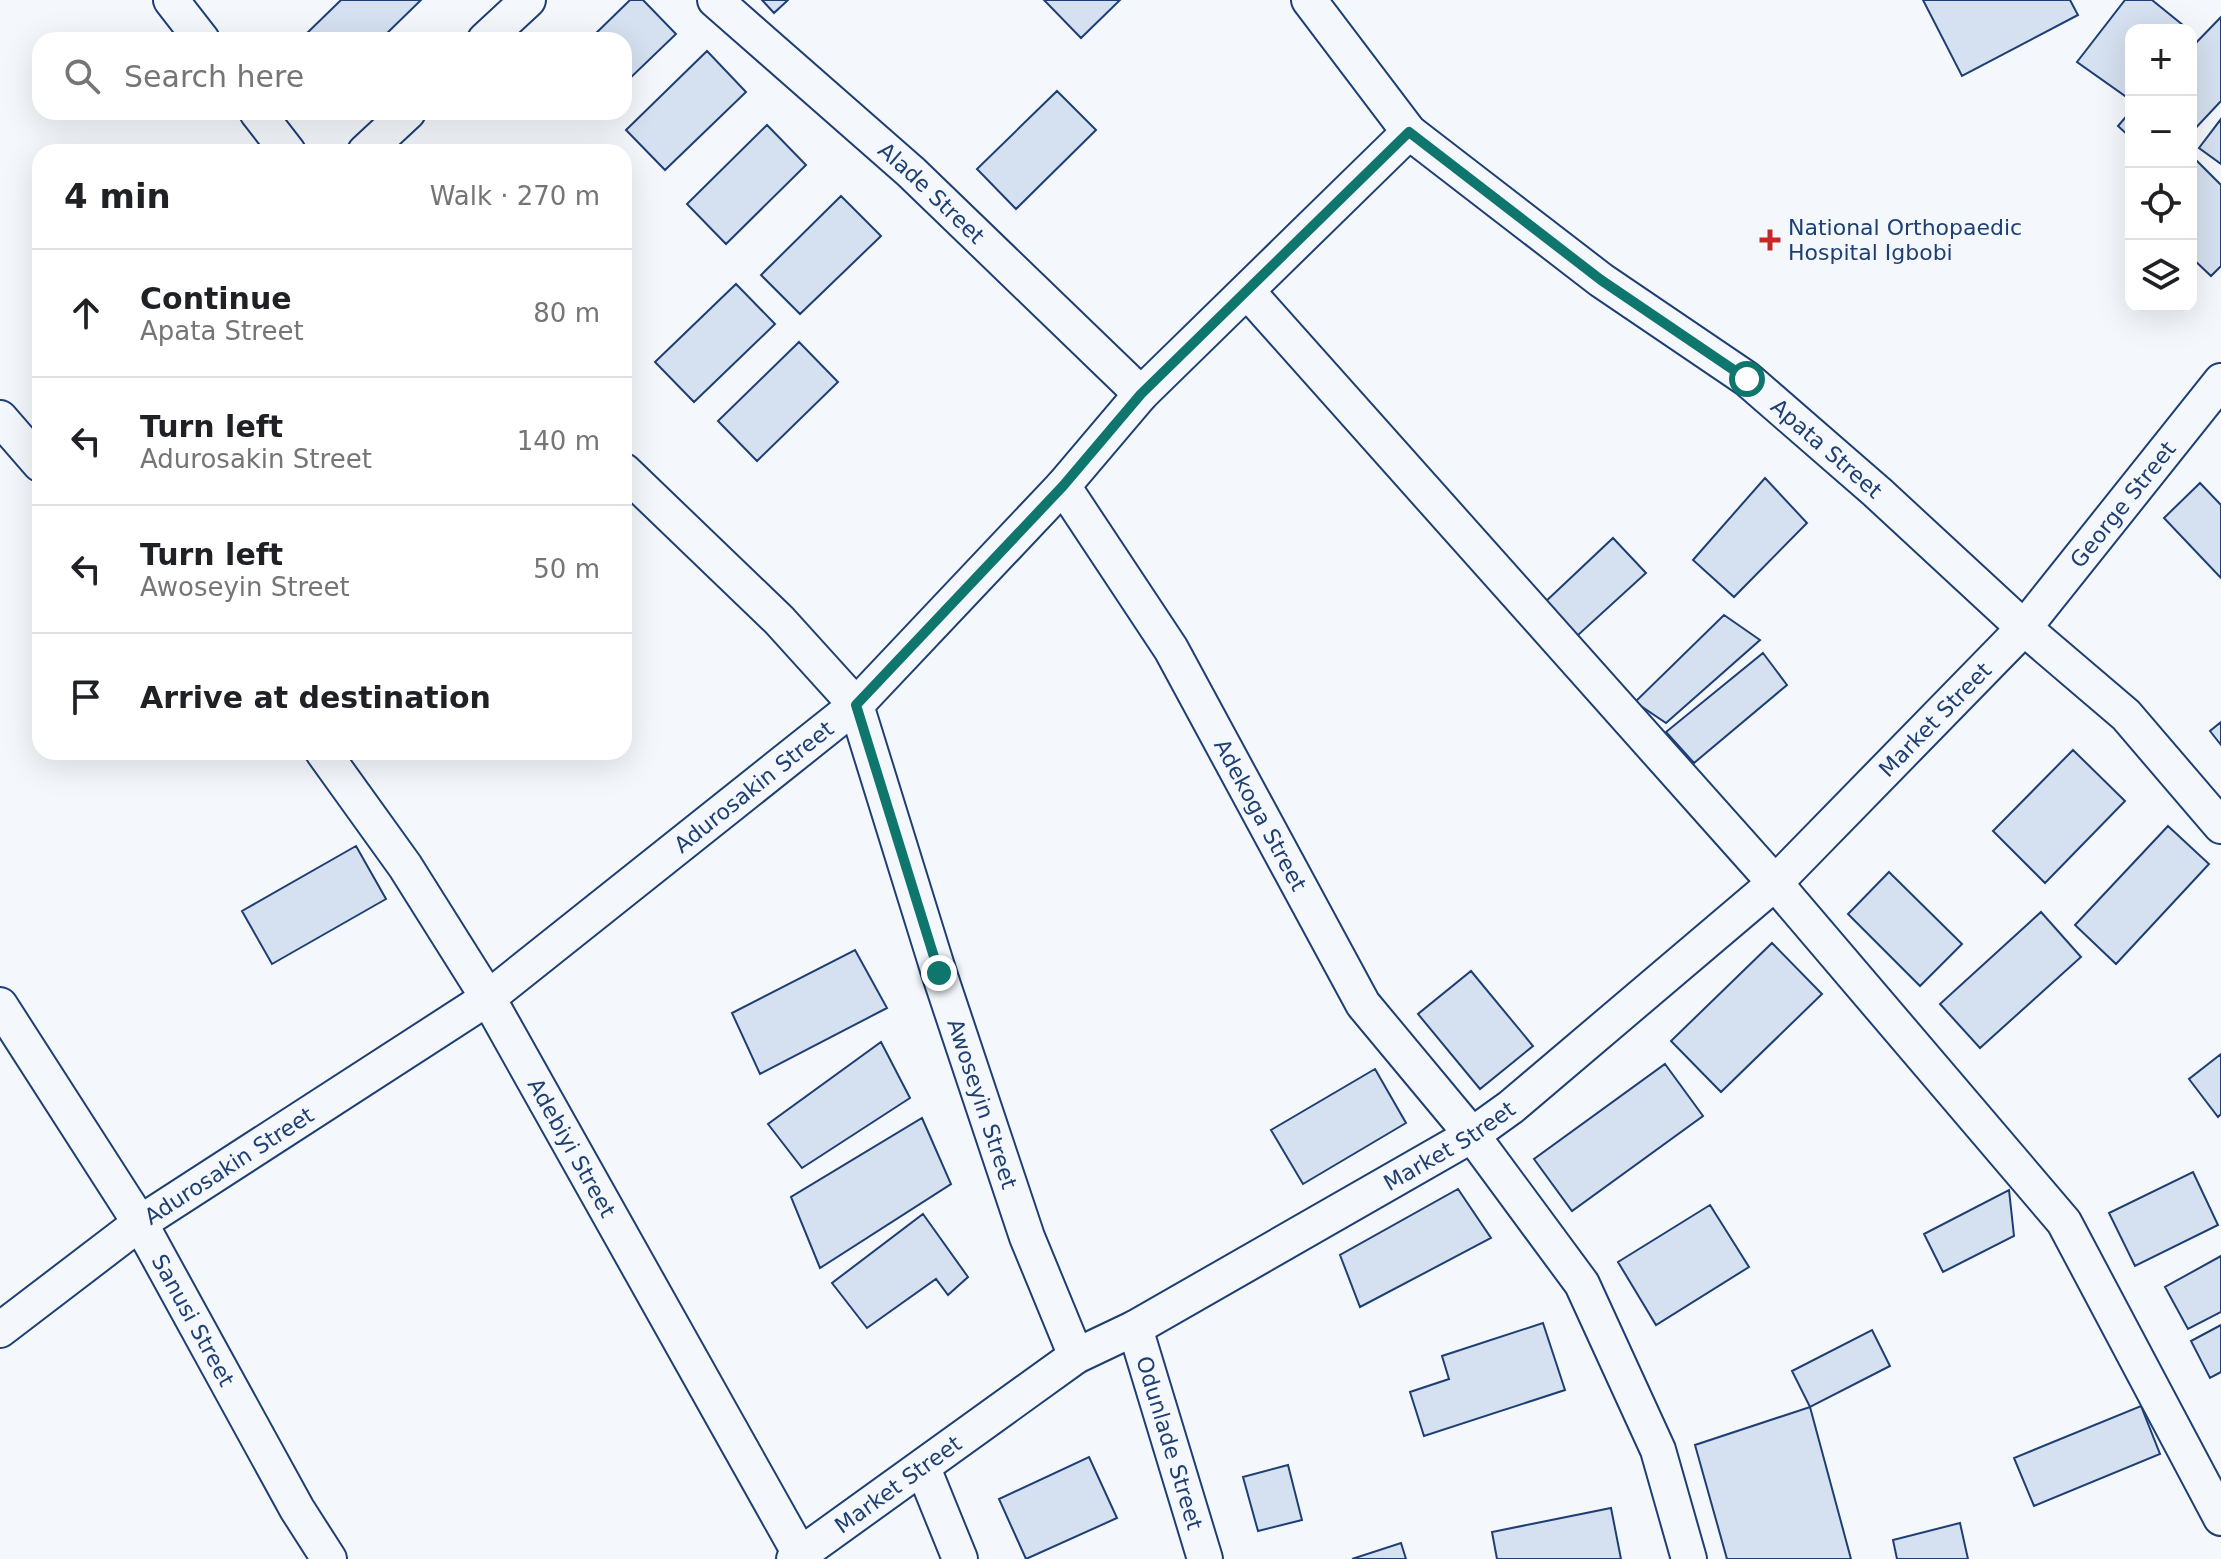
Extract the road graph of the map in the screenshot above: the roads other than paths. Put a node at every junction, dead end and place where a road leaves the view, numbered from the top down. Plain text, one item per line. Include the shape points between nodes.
1 (171, 0) edge
2 (528, 0) edge
3 (715, 0) edge
4 (1309, 0) edge
5 (196, 32) edge
6 (494, 32) edge
7 (263, 120) edge
8 (399, 120) edge
9 (1409, 132) junction
10 (282, 144) edge
11 (374, 144) edge
12 (1247, 291) junction
13 (2221, 381) edge
14 (1141, 394) junction
15 (14, 431) edge
16 (32, 454) edge
17 (632, 479) edge
18 (1063, 486) junction
19 (2024, 628) junction
20 (856, 705) junction
21 (329, 760) edge
22 (2221, 826) edge
23 (1775, 883) junction
24 (488, 998) junction
25 (0, 1005) edge
26 (1472, 1135) junction
27 (140, 1223) junction
28 (1135, 1328) junction
29 (0, 1330) edge
30 (1076, 1356) junction
31 (923, 1468) junction
32 (2221, 1518) edge
33 (797, 1557) edge
34 (329, 1559) edge
35 (960, 1559) edge
36 (1205, 1559) edge
37 (1689, 1559) edge

1 - 5 street
2 - 6 street
3 - 14 street, Alade Street via 911,172
4 - 9 street, Apata Street
7 - 10 street
8 - 11 street
9 - 12 street, Adurosakin Street
9 - 19 street, Apata Street via 1601,280 1747,379
12 - 14 street, Adurosakin Street
12 - 23 street
13 - 19 street, George Street
14 - 18 street, Adurosakin Street
15 - 16 street
17 - 20 street, Awoseyin Street via 779,620
18 - 20 street, Adurosakin Street
18 - 26 street, Adekoga Street via 1171,649 1363,1004
19 - 22 street, Apata Street via 2126,715
19 - 23 street, Market Street
20 - 24 street, Adurosakin Street
20 - 30 street, Awoseyin Street via 1022,1222
21 - 24 street, Adebiyi Street via 405,866
23 - 26 street, Market Street
23 - 32 street via 2064,1222
24 - 27 street, Adurosakin Street
24 - 33 street, Adebiyi Street
25 - 27 street, Sanusi Street
26 - 28 street, Market Street
26 - 37 street, Adekoga Street via 1582,1284 1658,1450
27 - 29 street, Adurosakin Street
27 - 34 street, Sanusi Street
28 - 30 street, Market Street
28 - 36 street, Odunlade Street
30 - 31 street, Market Street
31 - 33 street, Market Street
31 - 35 street

